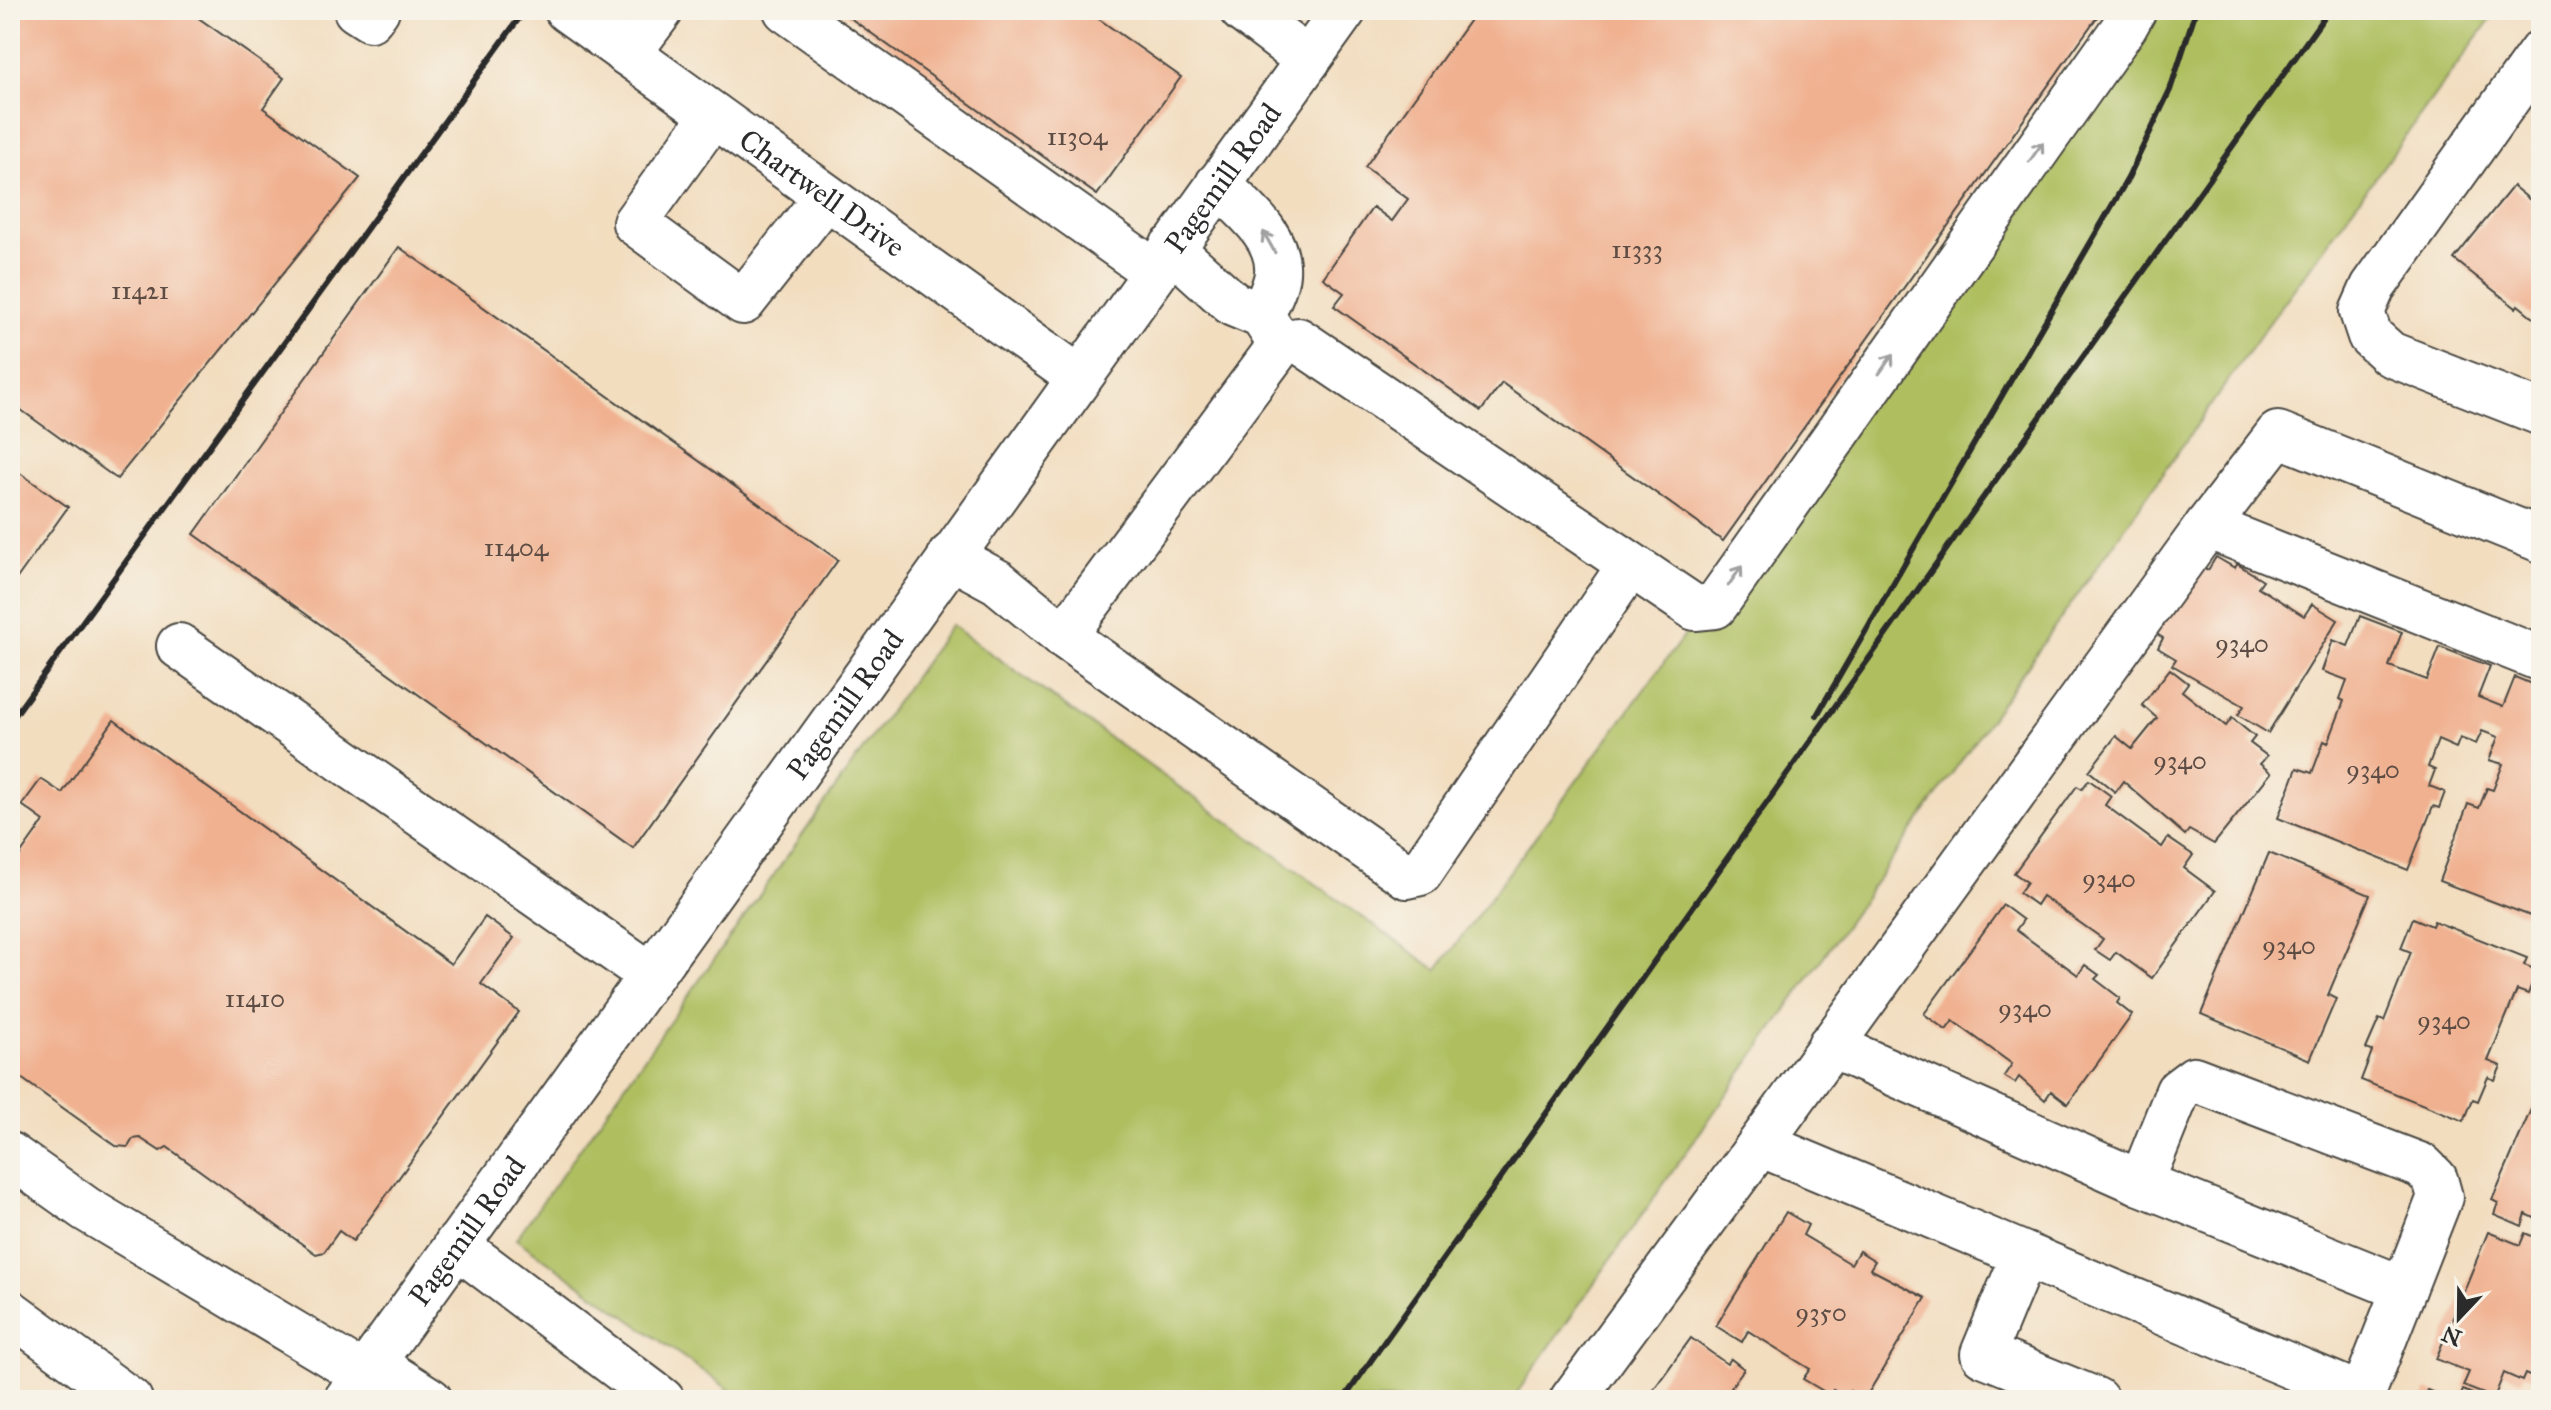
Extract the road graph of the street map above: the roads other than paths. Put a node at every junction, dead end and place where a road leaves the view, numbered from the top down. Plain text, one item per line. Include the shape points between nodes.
1 (356, 10) edge
2 (377, 10) edge
3 (567, 10) edge
4 (661, 10) edge
5 (786, 10) edge
6 (1242, 10) edge
7 (1344, 10) edge
8 (2134, 10) edge
9 (2541, 52) edge
10 (628, 54) junction
11 (1308, 60) junction
12 (713, 115) junction
13 (1218, 184) junction
14 (826, 197) junction
15 (1163, 260) junction
16 (1272, 330) junction
17 (1078, 377) junction
18 (2541, 413) edge
19 (2207, 526) junction
20 (2541, 540) edge
21 (950, 556) junction
22 (1630, 565) junction
23 (1064, 636) junction
24 (179, 646) dead end
25 (2541, 659) edge
26 (651, 975) junction
27 (1830, 1045) junction
28 (1760, 1144) junction
29 (10, 1155) edge
30 (2141, 1183) junction
31 (456, 1245) junction
32 (2024, 1255) junction
33 (2404, 1289) junction
34 (10, 1312) edge
35 (361, 1379) edge
36 (2362, 1398) edge
37 (130, 1400) edge
38 (430, 1400) edge
39 (662, 1400) edge
40 (1572, 1400) edge
41 (2096, 1400) edge

1 - 2 street via 370,19
3 - 10 street, Chartwell Drive
4 - 10 street
5 - 15 street
6 - 11 street
7 - 11 street, Pagemill Road
22 -> 8 street via 1695,608 1715,606
9 - 18 street via 2373,287 2362,312 2370,336 2390,354
10 - 12 street, Chartwell Drive
11 - 13 street, Pagemill Road
12 - 14 street, Chartwell Drive
12 - 14 street via 635,223 743,302
13 - 15 street, Pagemill Road
16 -> 13 street via 1276,254 1261,227
14 - 17 street, Chartwell Drive
15 - 16 street
15 - 17 street, Pagemill Road
16 - 22 street via 1298,340
16 - 23 street
17 - 21 street, Pagemill Road
19 - 20 street via 2278,434
19 - 25 street
19 - 27 street
21 - 23 street via 998,582
21 - 26 street, Pagemill Road
22 - 23 street via 1420,873 1407,876
24 - 26 street
26 - 31 street, Pagemill Road
27 - 28 street
27 - 30 street
28 - 32 street
28 - 40 street
29 - 35 street via 86,1209
30 - 33 street
30 - 33 street via 2178,1091 2194,1079 2422,1166 2435,1179 2440,1197
31 - 35 street, Pagemill Road
31 - 39 street
32 - 36 street
32 - 41 street via 1983,1354
33 - 36 street
34 - 37 street
35 - 38 street

